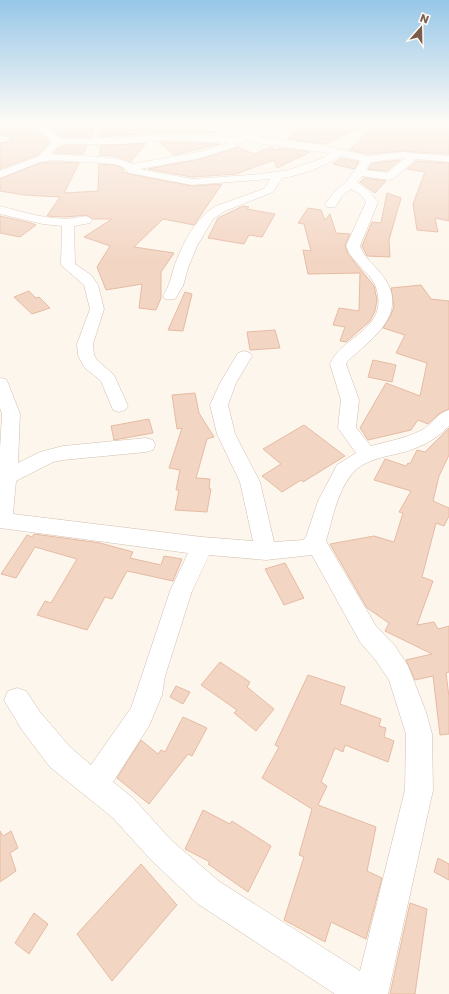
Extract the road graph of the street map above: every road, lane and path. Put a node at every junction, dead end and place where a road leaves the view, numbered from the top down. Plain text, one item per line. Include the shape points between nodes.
1 (17, 168) edge
2 (130, 168) edge
3 (304, 168) edge
4 (362, 168) edge
5 (400, 168) edge
6 (0, 175) edge
7 (278, 175) junction
8 (355, 178) junction
9 (331, 204) dead end
10 (0, 210) edge
11 (86, 220) dead end
12 (68, 223) junction
13 (170, 296) dead end
14 (244, 356) dead end
15 (1, 389) edge
16 (119, 406) dead end
17 (449, 416) edge
18 (146, 445) dead end
19 (368, 455) junction
20 (8, 477) junction
21 (1, 520) edge
22 (315, 542) junction
23 (202, 546) junction
24 (266, 551) junction
25 (17, 700) dead end
26 (94, 785) junction
27 (365, 994) edge
28 (371, 994) edge

1 - 6 street
2 - 7 street via 145,174 192,182
3 - 7 street
4 - 8 street
5 - 8 street via 389,177
7 - 13 street via 269,190 234,202 208,218 193,242 181,267 176,289
8 - 9 street
8 - 19 street via 372,202 353,246 357,258 377,277 386,303 383,315 338,364 350,400 348,428
10 - 12 street via 45,222
11 - 12 street
12 - 16 street via 68,265 86,278 94,294 97,309 85,344 86,355 108,379
14 - 24 street via 219,405 226,434 250,482
15 - 20 street via 11,414
17 - 19 street via 430,434 406,445
18 - 20 street via 57,454
19 - 22 street via 344,470 328,500
20 - 21 street
21 - 23 street
22 - 24 street via 308,548
22 - 28 street via 368,634 399,674 418,734 419,790
23 - 24 street
23 - 26 street via 181,590 140,717
25 - 26 street via 31,722 60,757
26 - 27 street via 123,808 162,851 209,893

